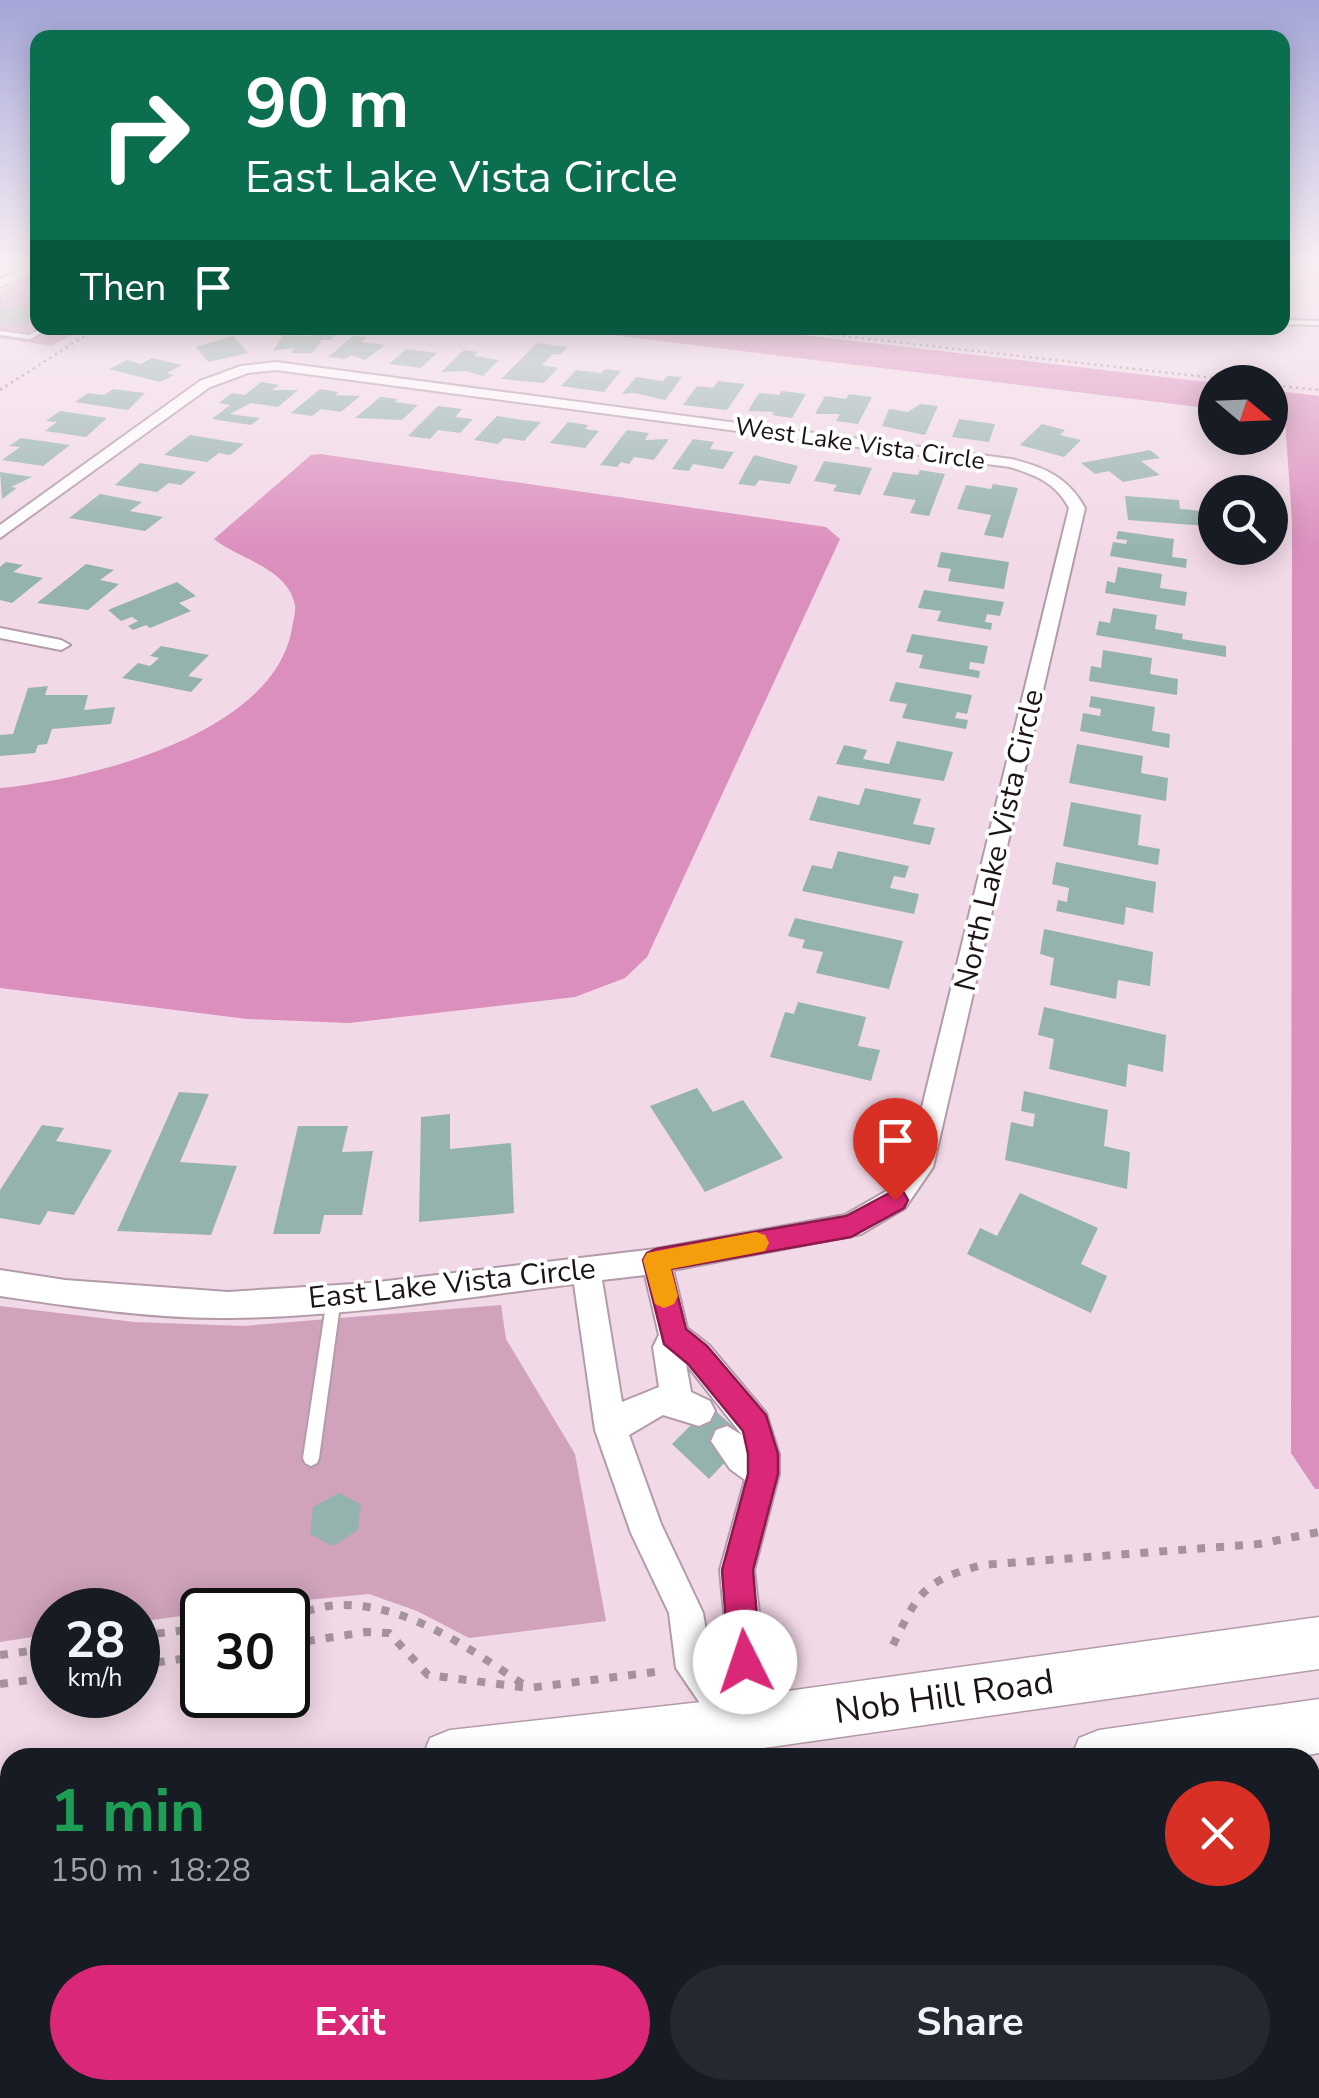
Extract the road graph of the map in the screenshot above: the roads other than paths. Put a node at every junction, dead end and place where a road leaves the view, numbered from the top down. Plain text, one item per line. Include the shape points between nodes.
1 (1055, 479) joint
2 (0, 533) edge
3 (0, 632) edge
4 (62, 645) dead end
5 (895, 1200) joint
6 (656, 1260) junction
7 (586, 1267) junction
8 (0, 1283) edge
9 (334, 1298) junction
10 (674, 1336) junction
11 (611, 1430) junction
12 (727, 1441) dead end
13 (311, 1458) dead end
14 (763, 1474) junction
15 (1319, 1643) edge
16 (1319, 1726) edge
17 (736, 1741) edge
18 (618, 1748) edge
19 (1168, 1748) edge

1 - 2 street, West Lake Vista Circle via 1011,463 304,368 246,370 205,384
1 - 5 street, North Lake Vista Circle via 1076,508 924,1159
3 - 4 street
5 - 6 street, East Lake Vista Circle via 851,1226
6 - 7 street, East Lake Vista Circle
6 - 10 street
7 - 9 street, East Lake Vista Circle
7 - 11 street
8 - 9 street, East Lake Vista Circle via 228,1305
9 - 13 lane
10 - 11 street via 668,1347 688,1406 651,1401
10 - 14 street via 756,1424
11 - 17 street via 686,1613 694,1668
12 - 14 street
14 - 17 street via 737,1570 746,1656
15 - 17 main road, Nob Hill Road
16 - 19 main road
17 - 18 main road, Nob Hill Road

